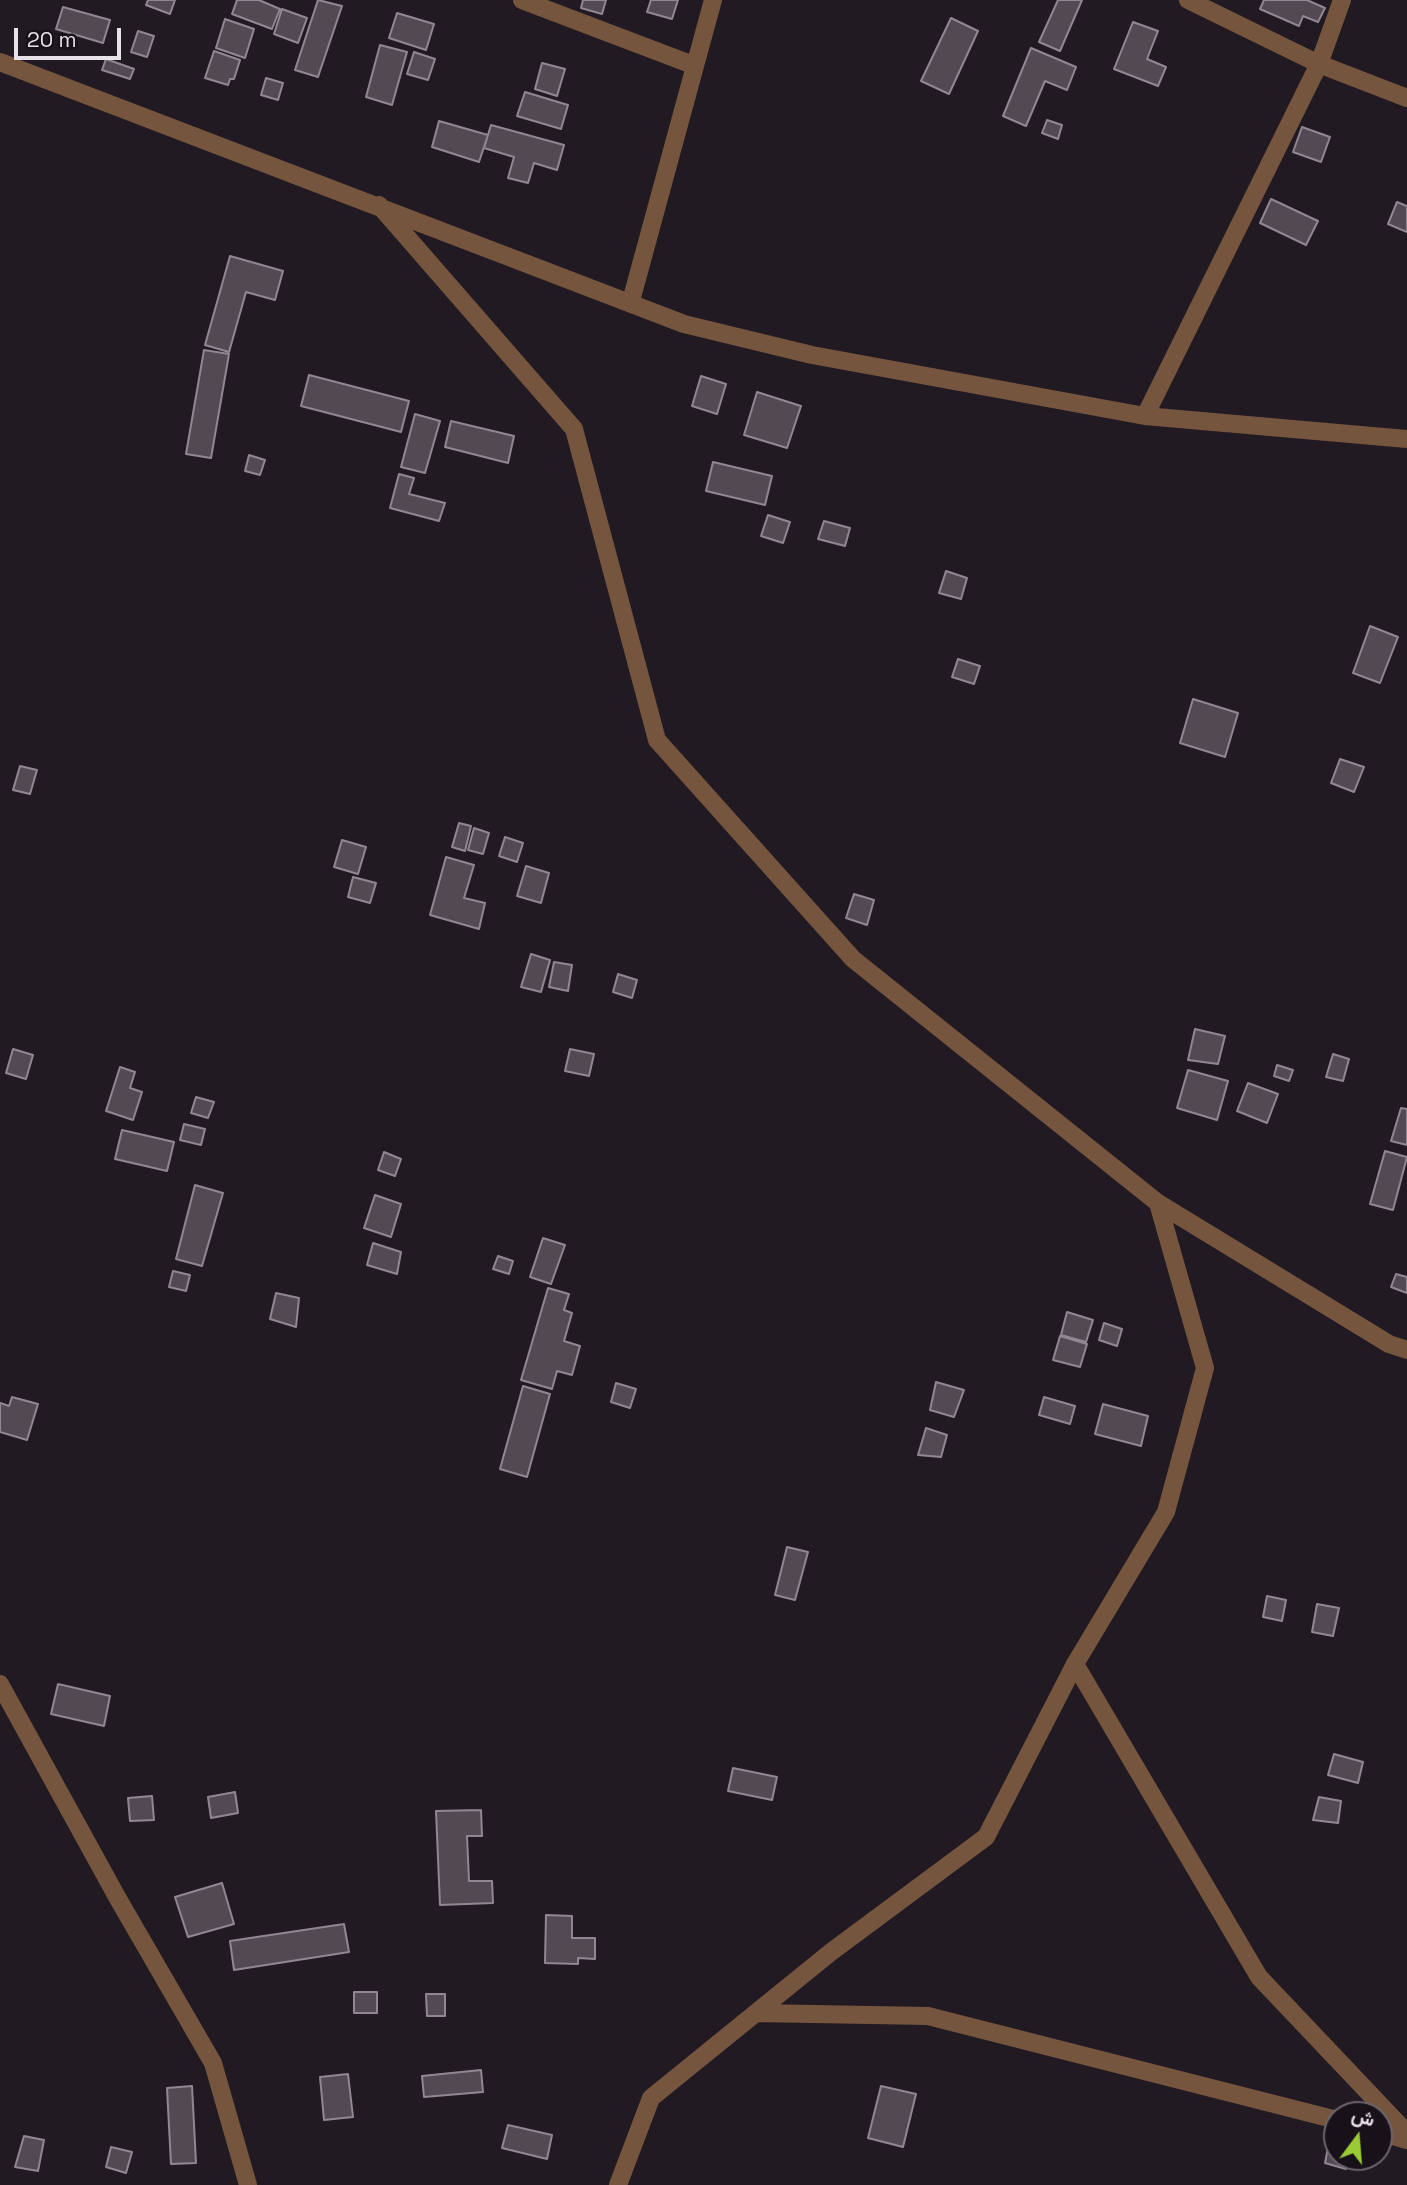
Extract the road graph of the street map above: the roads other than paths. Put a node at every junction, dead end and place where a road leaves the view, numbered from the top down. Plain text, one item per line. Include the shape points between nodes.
1 (522, 0) edge
2 (713, 0) edge
3 (1188, 0) edge
4 (1342, 0) edge
5 (0, 62) edge
6 (1320, 64) junction
7 (694, 65) junction
8 (1407, 98) edge
9 (379, 205) junction
10 (631, 302) junction
11 (1145, 416) junction
12 (1407, 439) edge
13 (1158, 1203) junction
14 (1407, 1350) edge
15 (1075, 1664) junction
16 (0, 1684) edge
17 (756, 2013) junction
18 (1323, 2116) edge
19 (1407, 2133) edge
20 (247, 2185) edge
21 (618, 2185) edge

1 - 7 street
2 - 7 street
3 - 6 street
4 - 6 street
5 - 9 street
6 - 8 street
6 - 11 street
7 - 10 street
9 - 10 street
9 - 13 street via 573,429 657,740 853,959
10 - 11 street via 684,324 812,355
11 - 12 street
13 - 14 street via 1389,1344
13 - 15 street via 1205,1368 1166,1511
15 - 17 street via 986,1837
15 - 19 street via 1259,1976
16 - 20 street via 213,2063
17 - 18 street via 928,2017
17 - 21 street via 651,2098

